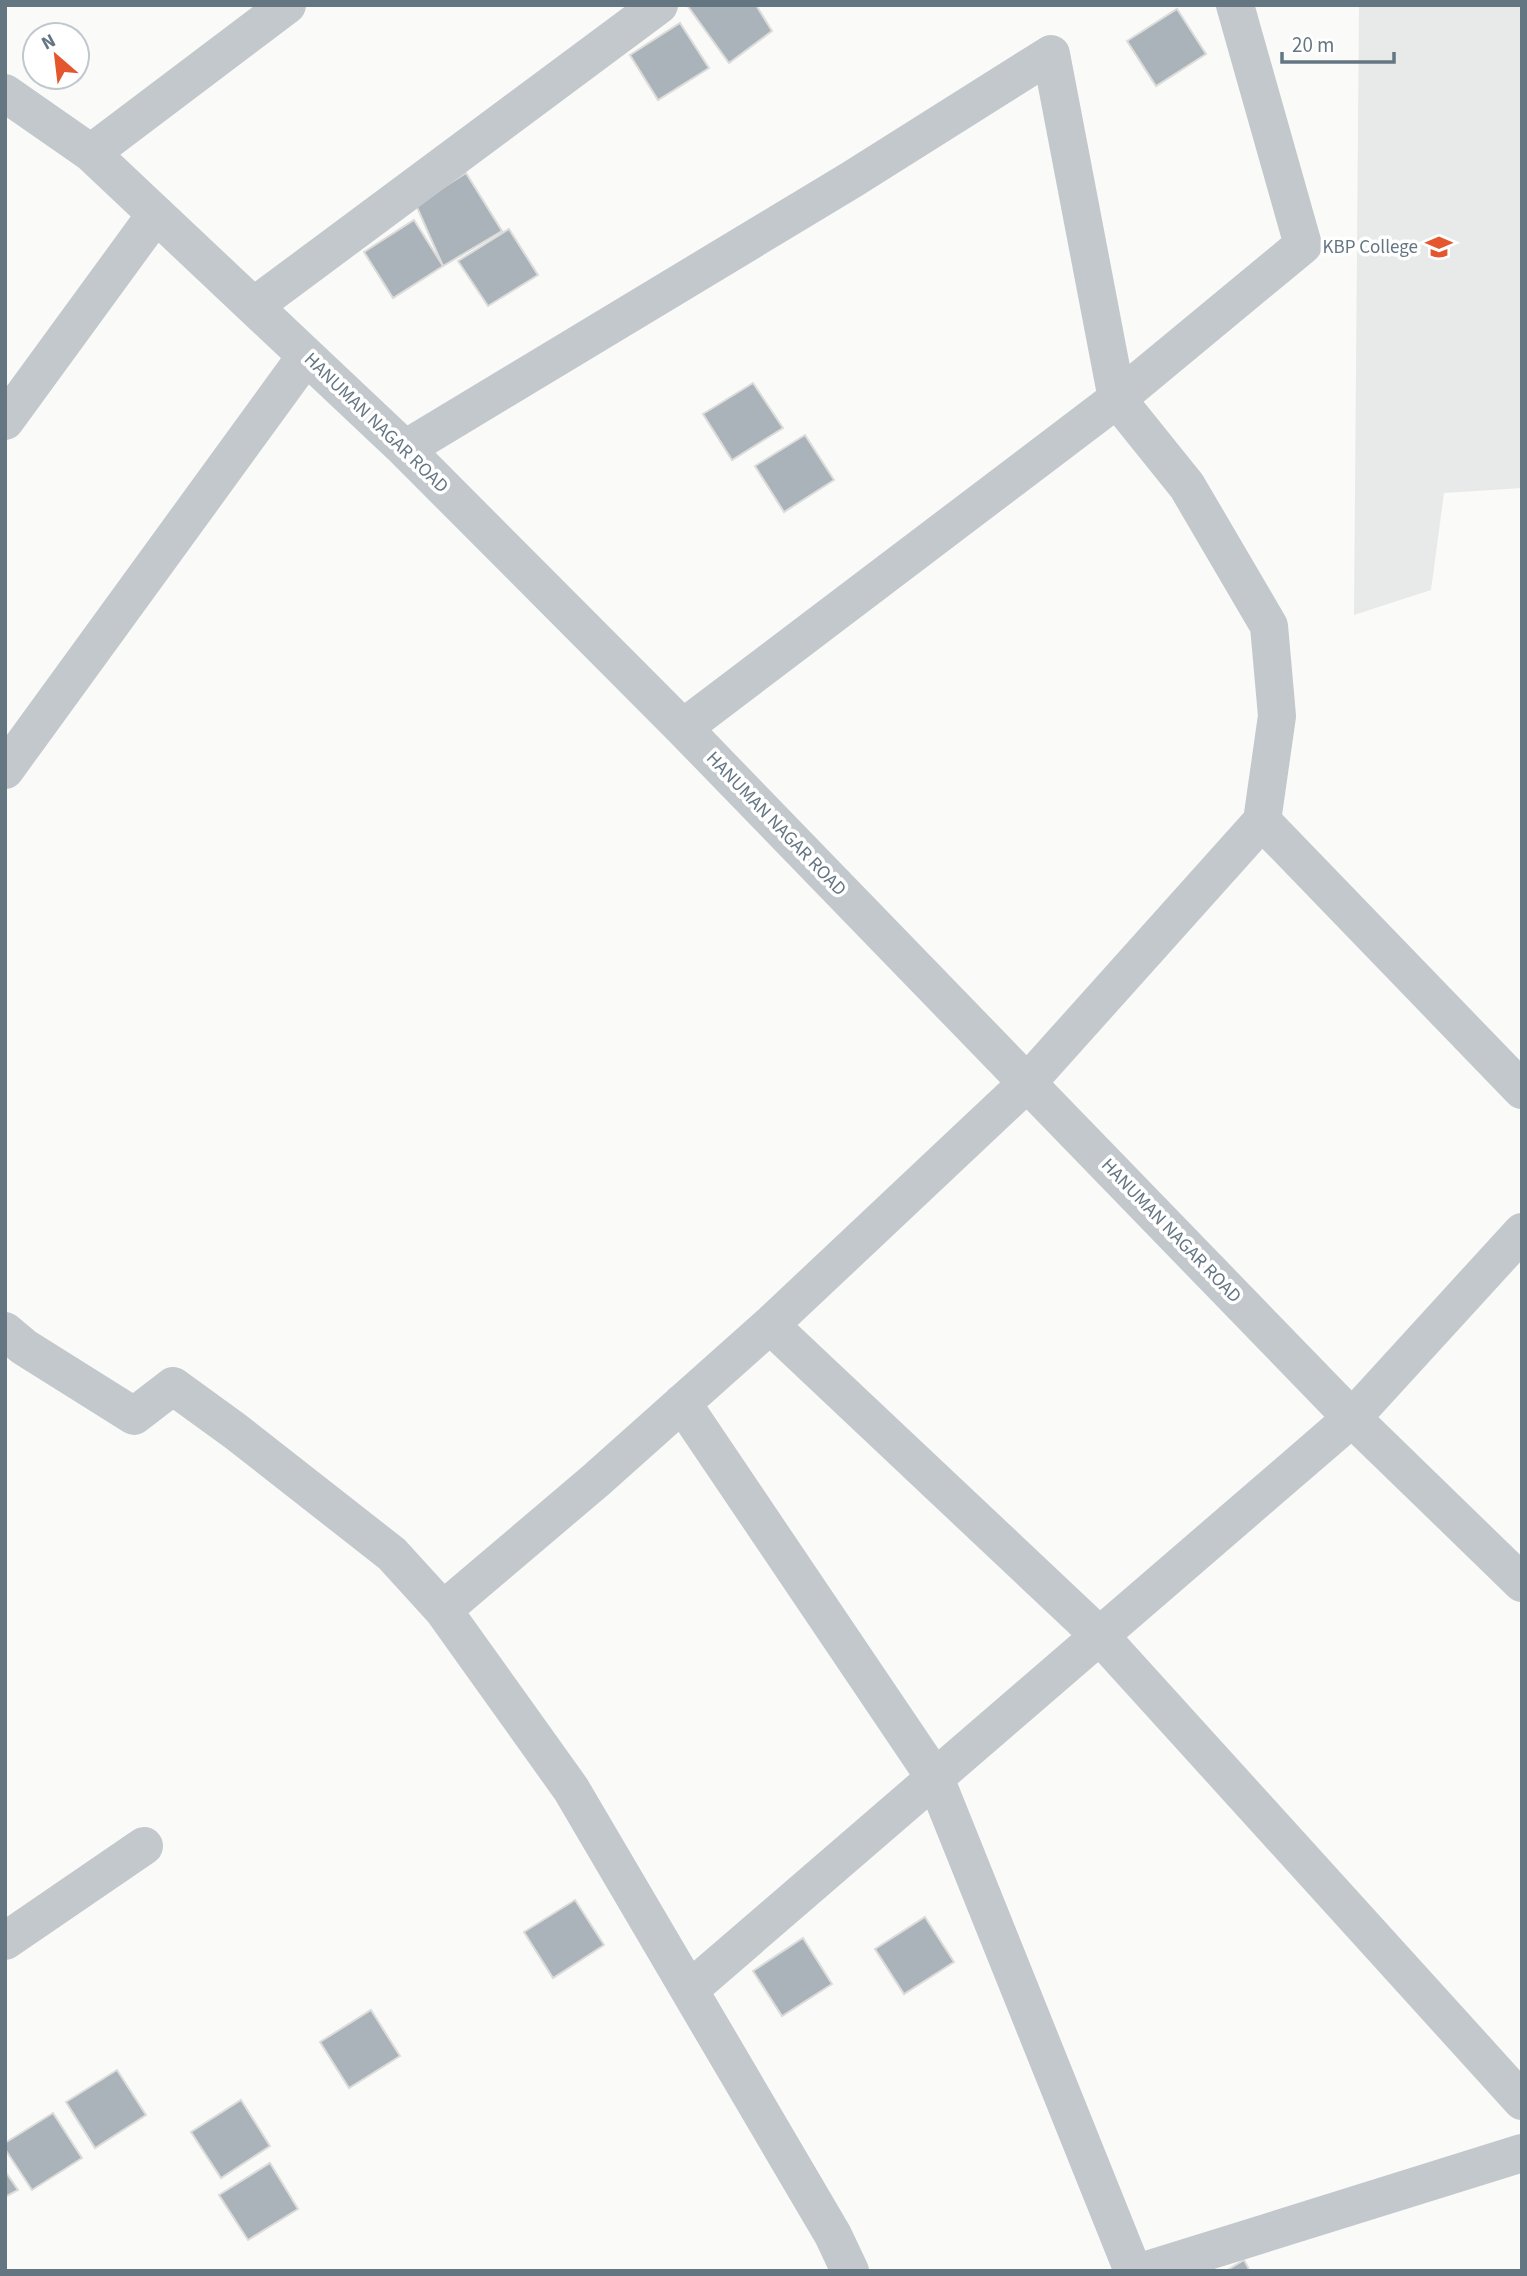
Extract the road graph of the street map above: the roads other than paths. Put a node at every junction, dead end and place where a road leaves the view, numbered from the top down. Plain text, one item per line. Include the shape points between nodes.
1 (287, 5) edge
2 (659, 5) edge
3 (1235, 5) edge
4 (5, 93) edge
5 (91, 153) junction
6 (156, 214) junction
7 (254, 306) junction
8 (306, 356) junction
9 (1116, 399) junction
10 (5, 421) edge
11 (405, 449) junction
12 (683, 728) junction
13 (5, 770) edge
14 (1262, 821) junction
15 (1027, 1083) junction
16 (1522, 1090) edge
17 (1522, 1232) edge
18 (770, 1325) junction
19 (5, 1331) edge
20 (682, 1403) junction
21 (1352, 1418) junction
22 (1522, 1583) edge
23 (443, 1610) junction
24 (1100, 1636) junction
25 (935, 1778) junction
26 (144, 1846) dead end
27 (5, 1941) edge
28 (689, 1990) junction
29 (1522, 2101) edge
30 (1522, 2152) edge
31 (850, 2271) edge
32 (1133, 2271) edge
33 (1144, 2271) edge

1 - 5 street
2 - 7 street
3 - 9 street via 1303,245
4 - 5 street, HANUMAN NAGAR ROAD
5 - 6 street, HANUMAN NAGAR ROAD
6 - 7 street, HANUMAN NAGAR ROAD
6 - 10 street
7 - 8 street, HANUMAN NAGAR ROAD
8 - 11 street, HANUMAN NAGAR ROAD
8 - 13 street
9 - 11 street via 1051,54
9 - 12 street
9 - 14 street via 1187,486 1269,626 1277,716
11 - 12 street, HANUMAN NAGAR ROAD
12 - 15 street, HANUMAN NAGAR ROAD
14 - 15 street
14 - 16 street
15 - 18 street
15 - 21 street, HANUMAN NAGAR ROAD
17 - 21 street
18 - 20 street
18 - 24 street
19 - 23 street via 134,1416 173,1386 391,1554
20 - 23 street
20 - 25 street
21 - 22 street, HANUMAN NAGAR ROAD
21 - 24 street
23 - 28 street via 571,1789
24 - 25 street
24 - 29 street
25 - 28 street
25 - 32 street
26 - 27 street
28 - 31 street
30 - 33 street

